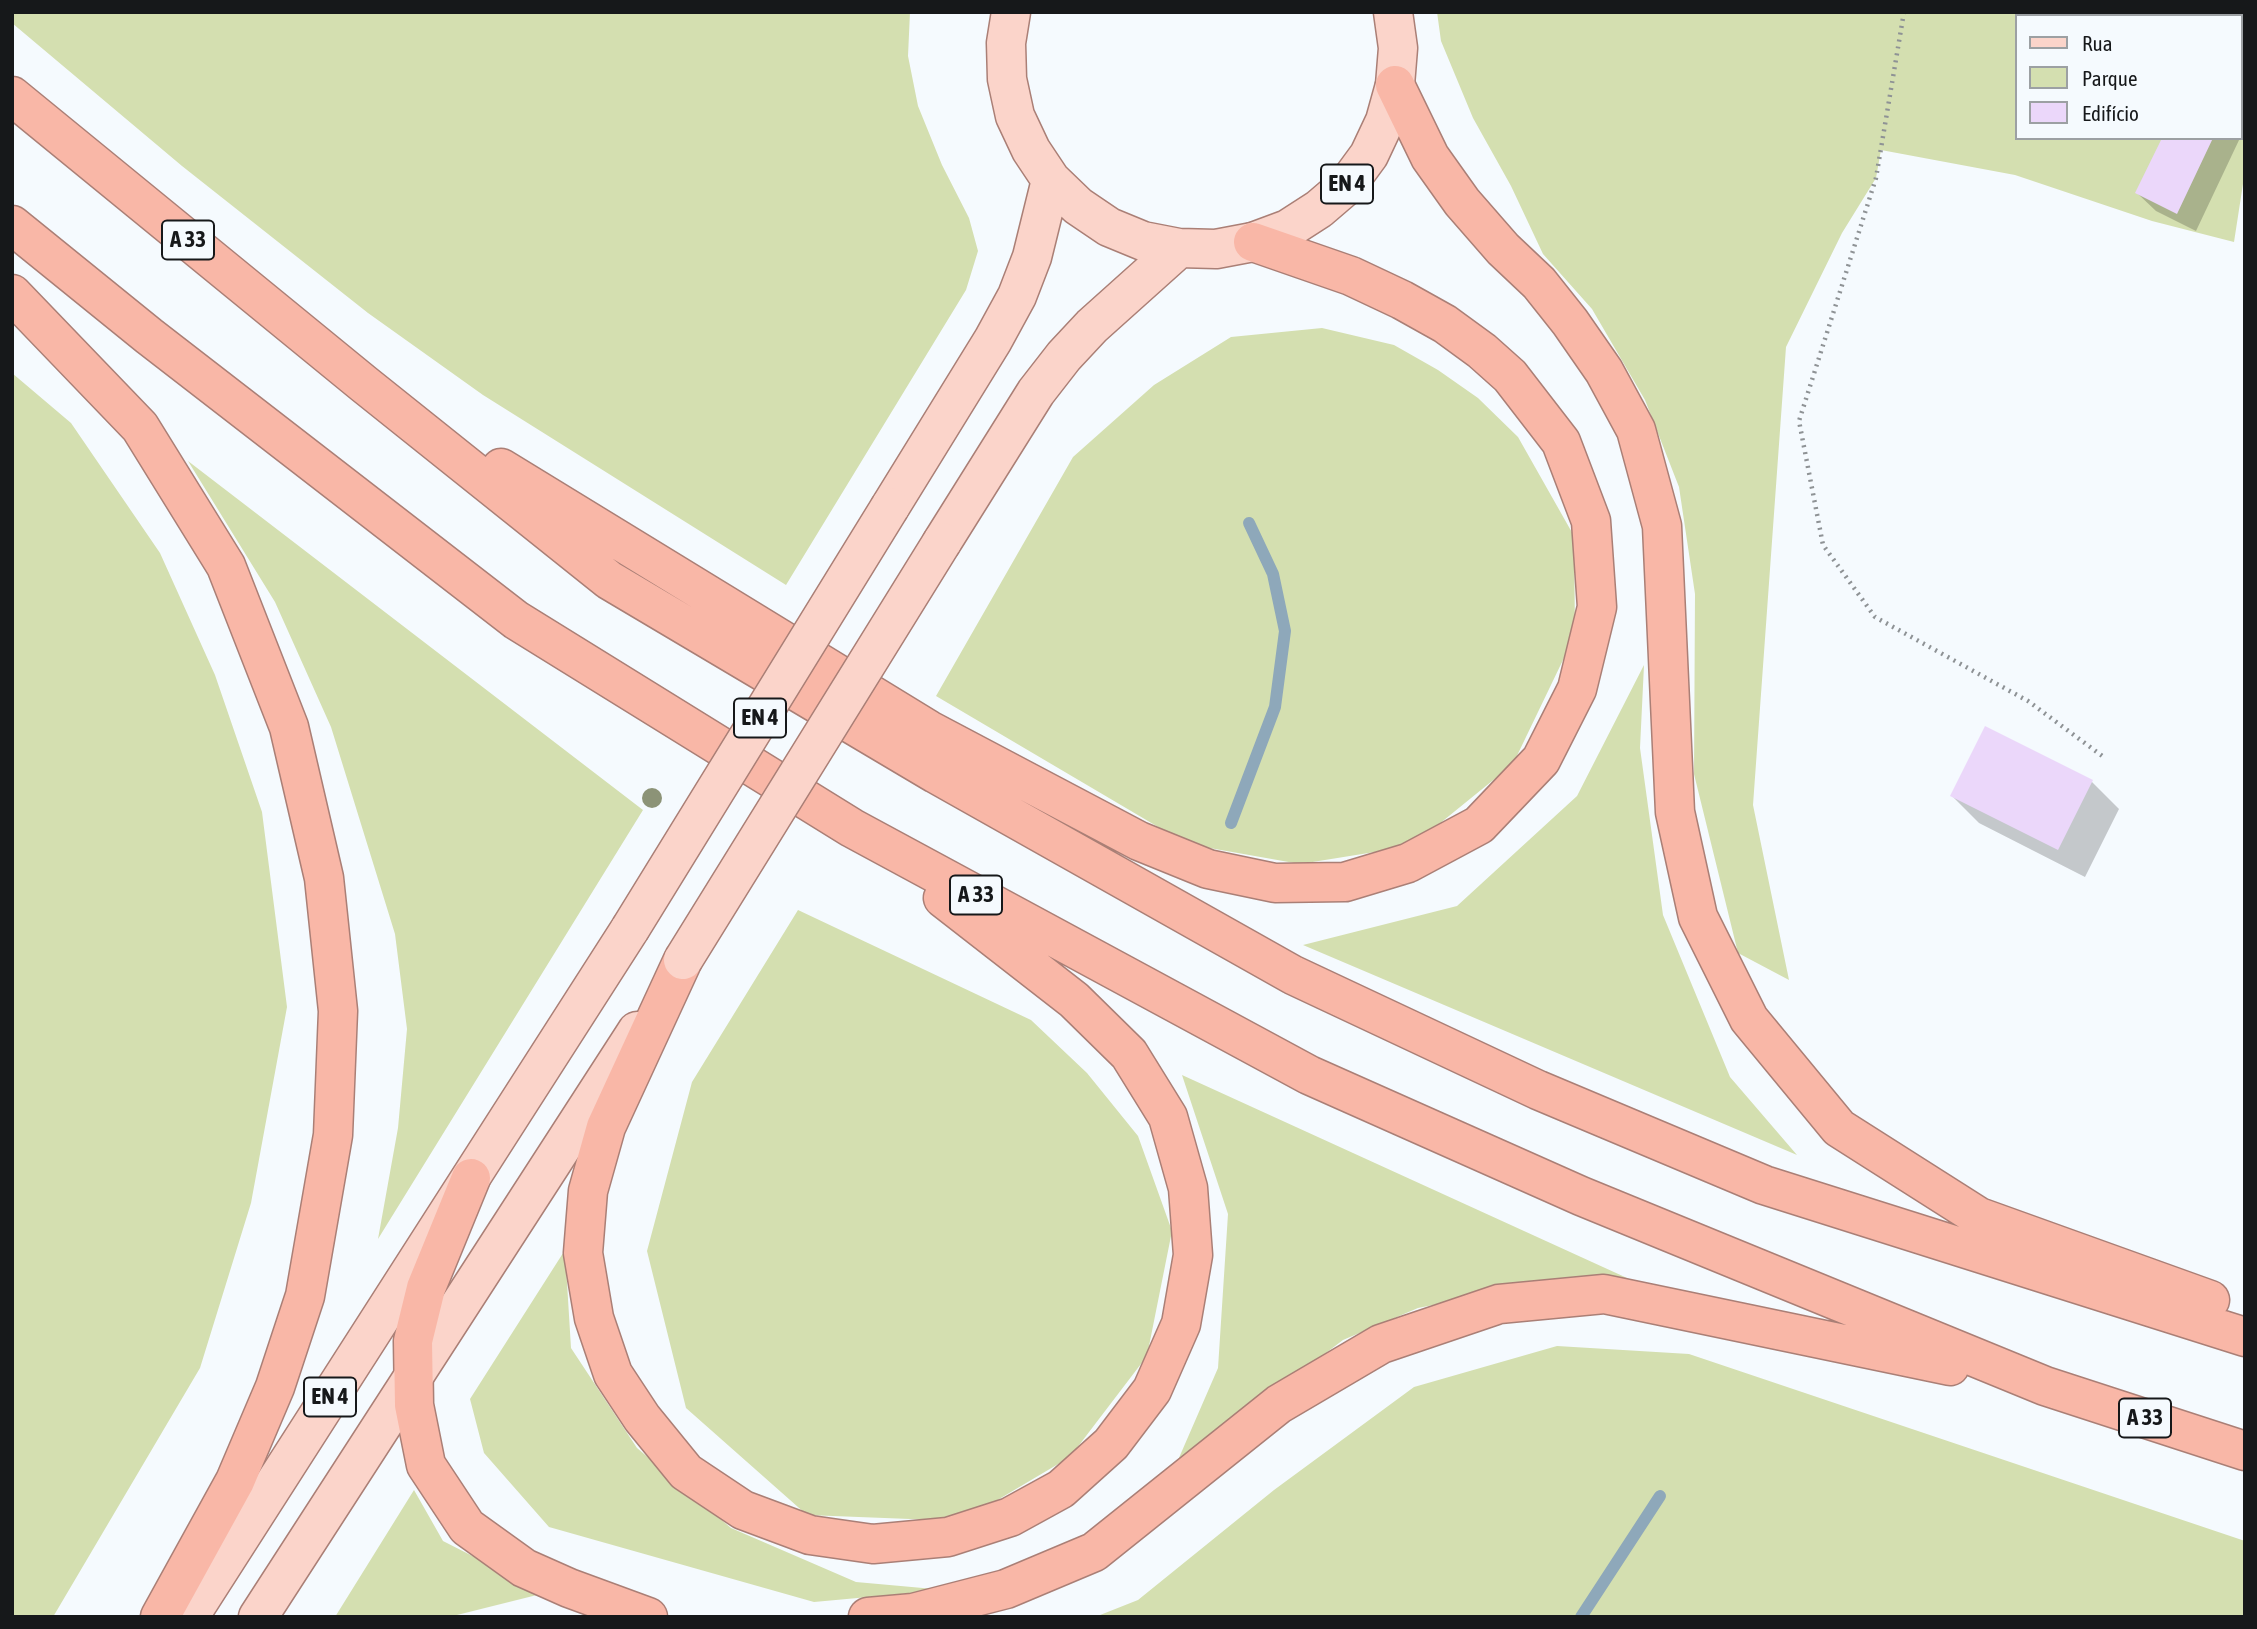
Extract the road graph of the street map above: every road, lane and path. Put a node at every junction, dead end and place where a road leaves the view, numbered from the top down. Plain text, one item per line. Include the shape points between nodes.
1 (1011, 12) edge
2 (1393, 12) edge
3 (1903, 12) edge
4 (1395, 85) junction
5 (12, 96) edge
6 (1051, 180) junction
7 (12, 225) edge
8 (1253, 242) junction
9 (1179, 248) junction
10 (12, 293) edge
11 (364, 384) junction
12 (2105, 758) dead end
13 (852, 828) junction
14 (683, 960) junction
15 (471, 1178) junction
16 (2245, 1312) edge
17 (2245, 1337) edge
18 (414, 1376) junction
19 (2045, 1386) junction
20 (2245, 1451) edge
21 (160, 1617) edge
22 (189, 1617) edge
23 (258, 1617) edge
24 (648, 1617) edge
25 (868, 1617) edge

1 - 6 main road, EN 4 via 1007,79 1015,116
2 - 4 main road, EN 4 via 1398,48
3 - 12 path via 1876,178 1799,421 1823,545 1875,617 2028,701
4 - 8 main road, EN 4 via 1375,144 1347,185 1288,229
4 - 16 highway via 1430,157 1462,202 1570,322 1636,430 1662,526 1675,812 1698,917 1749,1019 1839,1128 1979,1217
5 - 11 highway, A 33
6 - 9 main road, EN 4 via 1109,227 1143,241
6 - 15 main road, EN 4, bridge via 1032,257 993,340
7 - 13 highway, A 33 via 149,337 516,620
8 - 9 main road, EN 4 via 1216,249
8 - 11 highway via 1351,276 1402,300 1482,351 1510,376 1561,442 1591,522 1597,607 1577,689 1541,760 1479,825 1408,863 1345,882 1275,883 1208,869 1139,841 929,730
9 - 14 main road, EN 4, bridge via 1092,326 1036,392
10 - 21 highway via 140,426 226,566 289,727 324,878 338,1011 333,1135 305,1296 275,1387 235,1481
11 - 17 highway, A 33 via 609,580 936,775 1293,975 1538,1090 1764,1185
13 - 14 highway via 1074,1000 1129,1054 1168,1117 1188,1188 1194,1255 1181,1324 1152,1390 1111,1444 1061,1489 1010,1517 948,1537 873,1544 810,1535 743,1510 686,1472 642,1418 613,1374 594,1318 583,1253 588,1191 606,1127
13 - 19 highway, A 33 via 1309,1075 1581,1196
14 - 18 main road, EN 4
15 - 18 highway via 426,1288 413,1341
15 - 22 main road, EN 4
18 - 23 main road, EN 4
18 - 24 highway via 414,1405 426,1465 467,1527 524,1568
19 - 20 highway, A 33
19 - 25 highway via 1604,1294 1499,1304 1381,1343 1279,1404 1094,1552 1006,1589 913,1613

